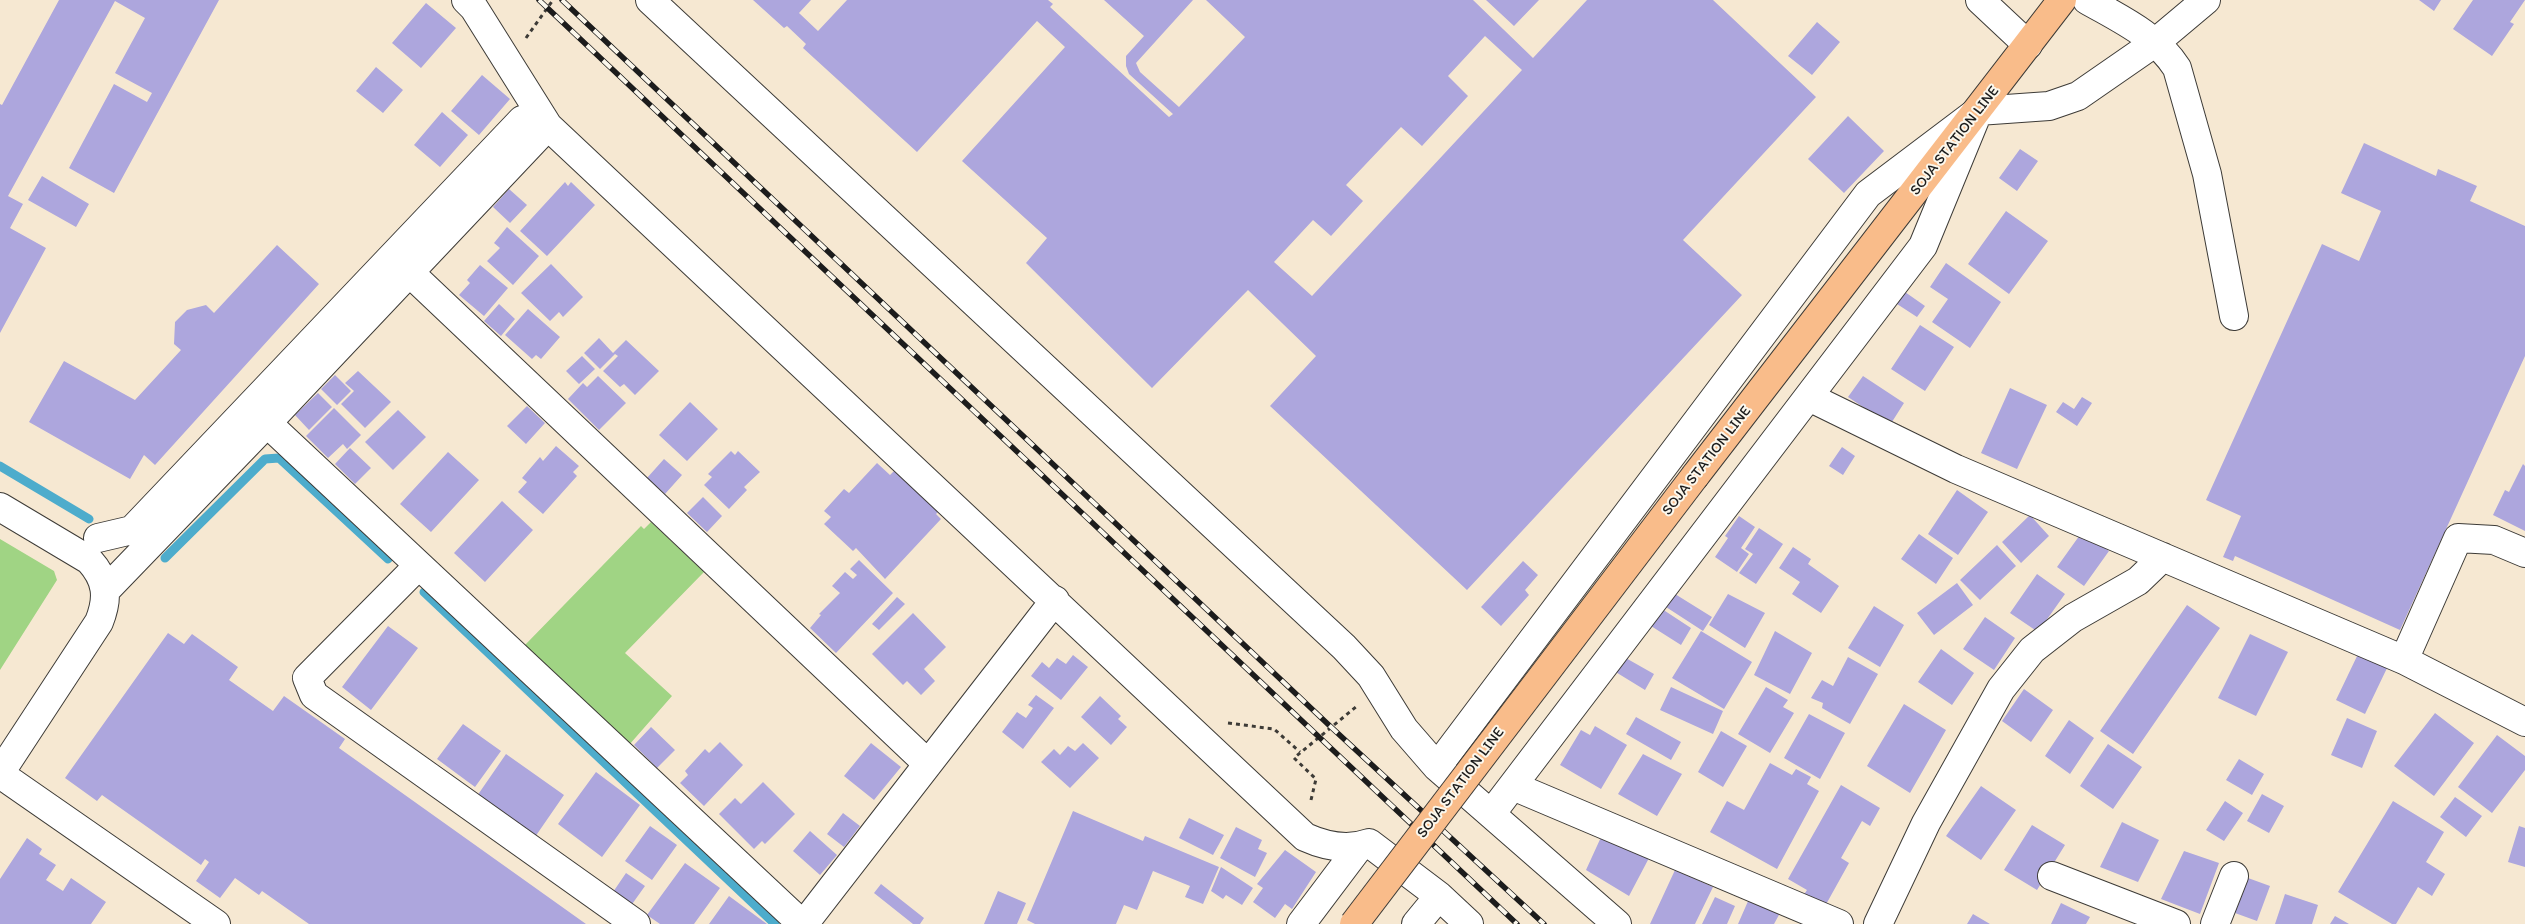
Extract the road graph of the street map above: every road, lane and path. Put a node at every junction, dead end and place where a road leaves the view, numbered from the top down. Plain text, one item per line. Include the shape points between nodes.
1 (466, 0) edge
2 (553, 0) edge
3 (650, 0) edge
4 (1980, 0) edge
5 (2062, 0) edge
6 (2087, 0) edge
7 (2206, 0) edge
8 (2156, 42) junction
9 (524, 44) dead end
10 (2028, 45) junction
11 (1978, 111) junction
12 (535, 123) junction
13 (409, 272) junction
14 (2234, 316) dead end
15 (1809, 397) junction
16 (267, 423) junction
17 (0, 506) edge
18 (98, 538) dead end
19 (2525, 553) edge
20 (2163, 557) junction
21 (418, 566) junction
22 (105, 591) junction
23 (1055, 600) junction
24 (2404, 660) junction
25 (1358, 704) dead end
26 (1228, 722) dead end
27 (2525, 722) edge
28 (1300, 752) junction
29 (928, 764) junction
30 (1437, 767) junction
31 (0, 773) edge
32 (1513, 786) junction
33 (1311, 800) dead end
34 (1492, 814) junction
35 (1359, 847) junction
36 (2052, 876) dead end
37 (2234, 876) dead end
38 (1439, 896) junction
39 (216, 924) edge
40 (636, 924) edge
41 (803, 924) edge
42 (1301, 924) edge
43 (1354, 924) edge
44 (1416, 924) edge
45 (1469, 924) edge
46 (1617, 924) edge
47 (1838, 924) edge
48 (1878, 924) edge
49 (2176, 924) edge
50 (2215, 924) edge

1 - 12 street via 474,8
2 - 9 path
3 - 30 street via 1344,646 1371,676 1404,729
4 - 10 street
5 - 10 main road, SOJA STATION LINE
6 - 8 street
7 - 8 street
8 - 11 street via 2078,96 2049,106
8 - 14 street via 2177,68 2207,174
10 - 11 main road, SOJA STATION LINE
11 - 15 street via 1923,246
11 - 30 street via 1868,194
11 - 43 main road, SOJA STATION LINE, bridge
12 - 13 street
12 - 18 street via 132,530
12 - 23 street
13 - 16 street
13 - 29 street
15 - 20 street via 1956,469
15 - 32 street
16 - 21 street
16 - 22 street
17 - 22 street via 89,560 100,572
19 - 24 street via 2494,540 2458,538
20 - 24 street
20 - 48 street via 2138,581 2073,618 2032,650 2001,689 1926,823
21 - 40 street via 307,678 314,694
21 - 41 street
22 - 31 street via 104,611 99,622
23 - 29 street
23 - 35 street via 1305,836 1324,846
24 - 27 street
25 - 28 path
26 - 28 path via 1274,729
28 - 33 path via 1294,758 1316,779
29 - 41 street
30 - 34 street
31 - 39 street
32 - 34 street
32 - 47 street
34 - 46 street
35 - 38 street via 1369,843 1380,849
35 - 42 street
36 - 49 street
37 - 50 street
38 - 44 street
38 - 45 street

